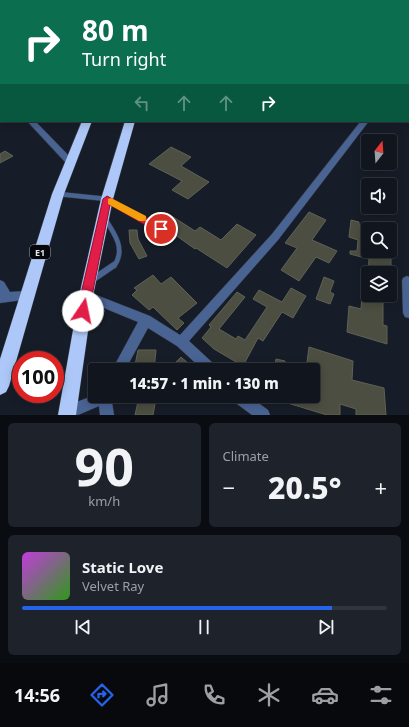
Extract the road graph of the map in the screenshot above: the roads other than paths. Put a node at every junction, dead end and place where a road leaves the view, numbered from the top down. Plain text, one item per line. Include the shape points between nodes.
1 (32, 122) edge
2 (87, 122) edge
3 (130, 122) edge
4 (364, 122) edge
5 (70, 162) junction
6 (58, 194) junction
7 (107, 199) junction
8 (104, 216) junction
9 (174, 237) dead end
10 (406, 280) dead end
11 (90, 281) junction
12 (0, 285) edge
13 (26, 296) junction
14 (86, 296) junction
15 (3, 298) edge
16 (409, 313) edge
17 (146, 320) junction
18 (181, 342) junction
19 (122, 363) edge
20 (204, 363) edge
21 (0, 386) edge
22 (92, 403) edge
23 (105, 403) edge
24 (247, 403) edge
25 (68, 413) edge
26 (107, 415) edge
27 (263, 415) edge

1 - 5 street
2 - 5 highway, E1
3 - 7 highway
4 - 18 street via 274,237
5 - 6 highway, E1
6 - 7 lane
6 - 13 highway, E1
7 - 8 highway
7 - 9 lane
8 - 11 highway
8 - 11 lane via 119,245 120,256 113,267
10 - 16 street
11 - 14 highway
12 - 15 street
13 - 15 street
13 - 21 highway, E1
14 - 17 street
14 - 25 highway
17 - 18 street
17 - 19 street
18 - 20 street
22 - 25 street
23 - 26 street
24 - 27 street

